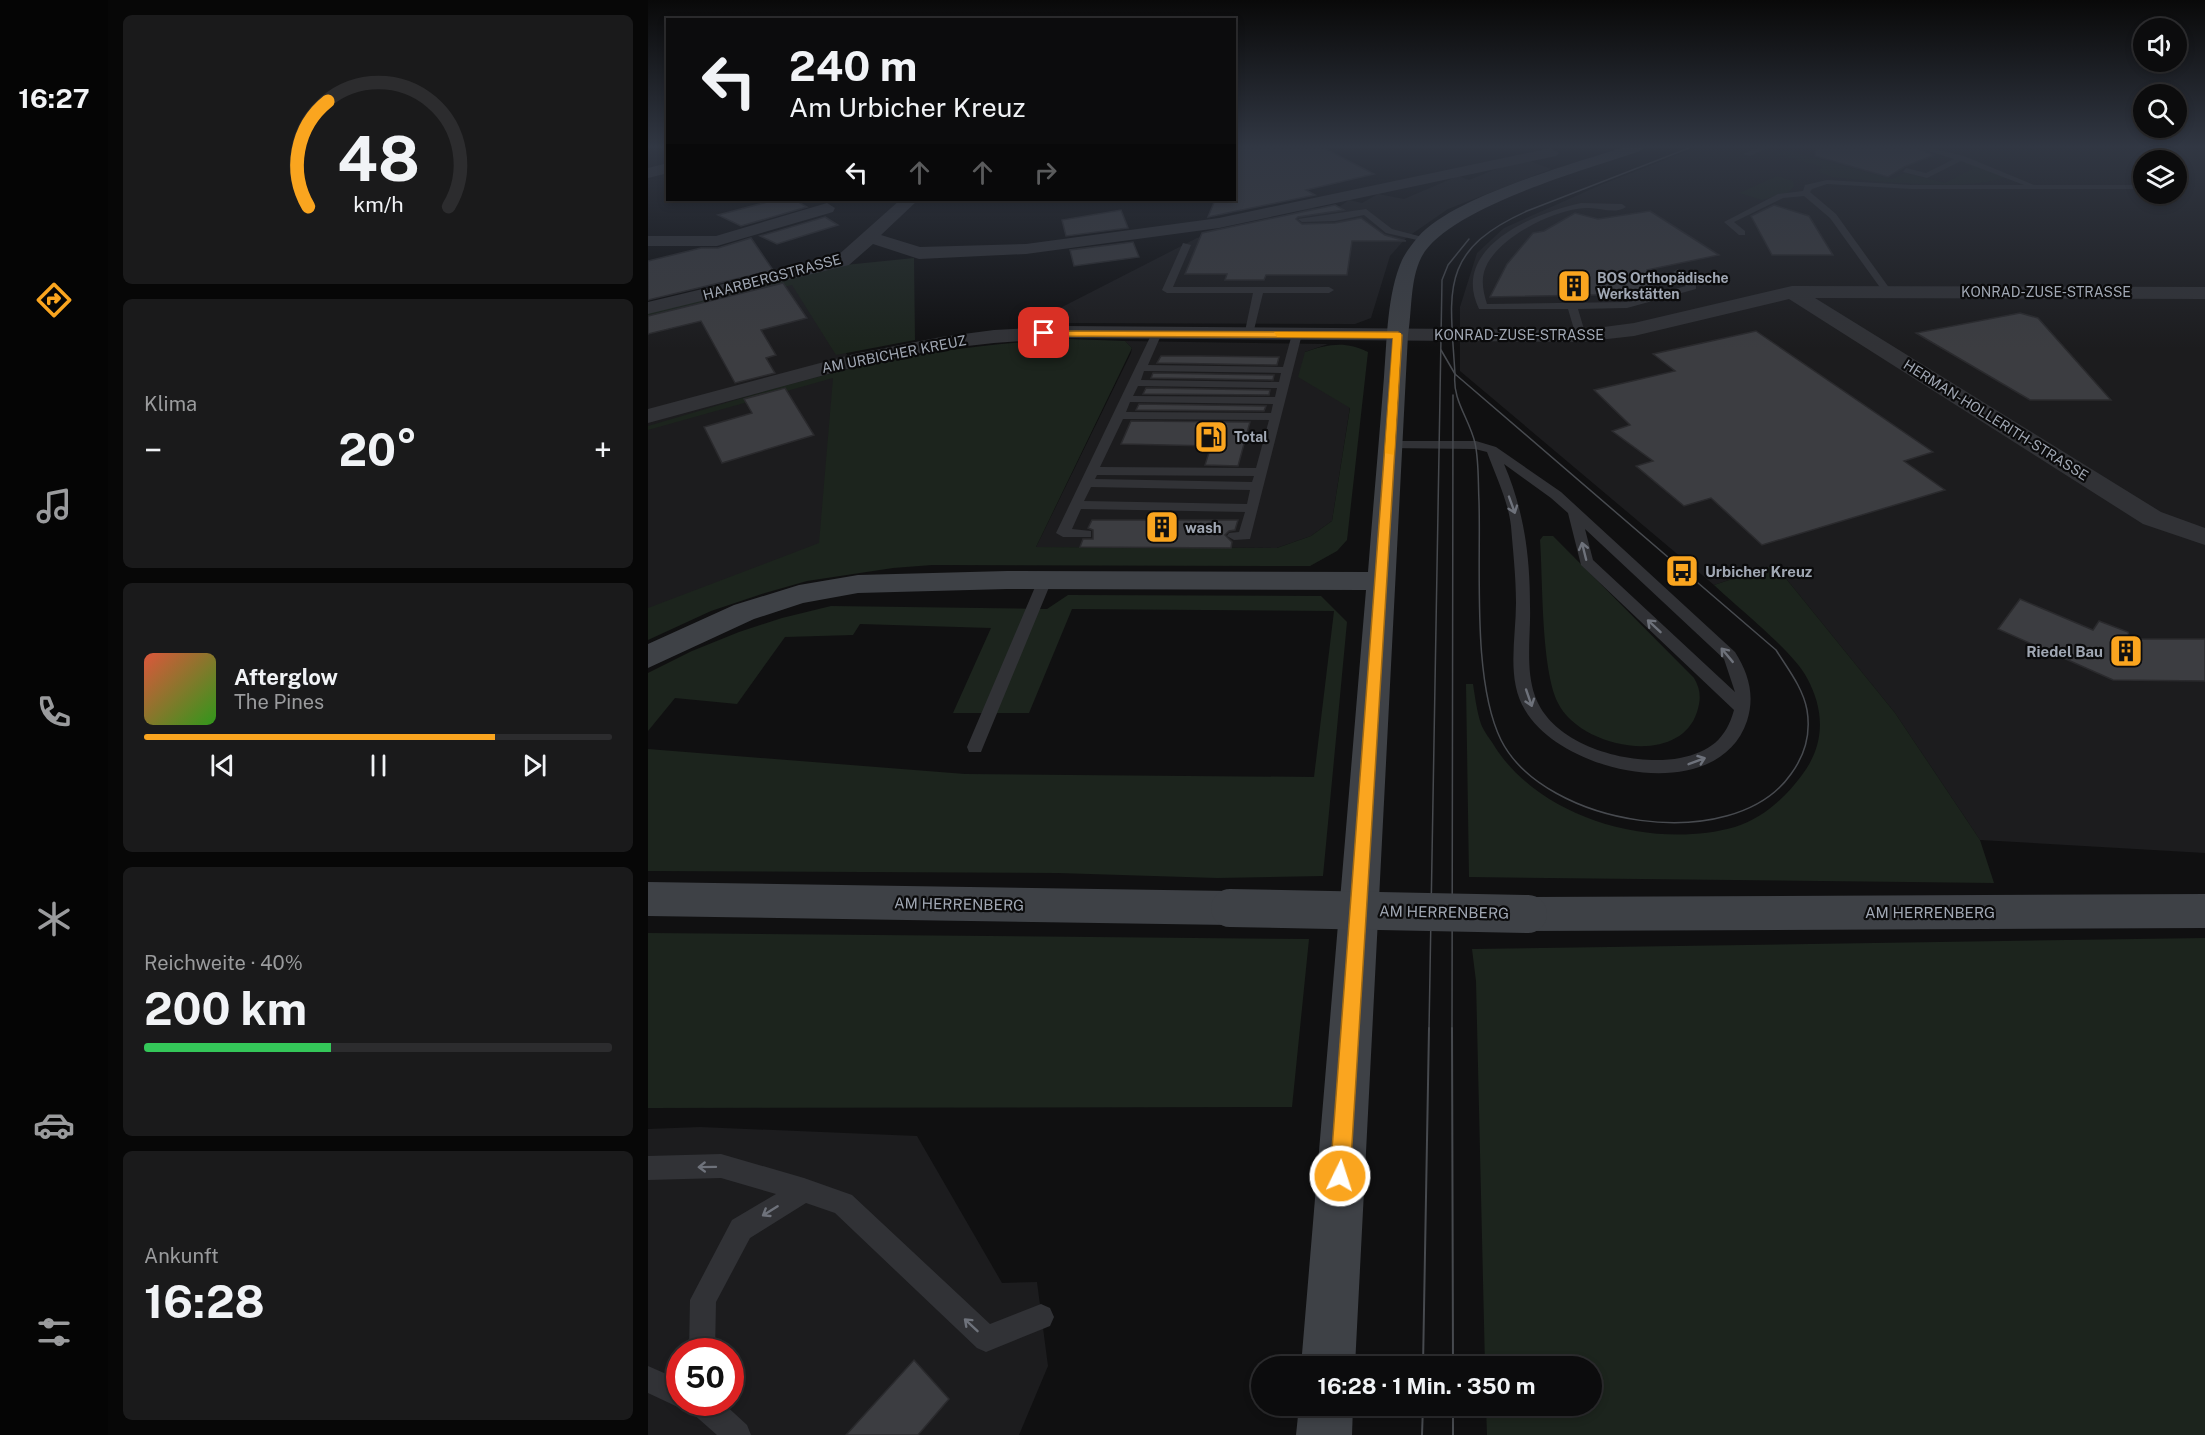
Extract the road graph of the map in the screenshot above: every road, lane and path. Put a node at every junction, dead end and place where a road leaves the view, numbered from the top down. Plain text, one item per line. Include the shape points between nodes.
1 (790, 215) edge
2 (839, 215) edge
3 (883, 215) edge
4 (1259, 215) edge
5 (1351, 215) edge
6 (1370, 215) edge
7 (1460, 215) edge
8 (1555, 215) edge
9 (1742, 215) edge
10 (1832, 215) edge
11 (1302, 219) dead end
12 (861, 227) junction
13 (1742, 233) dead end
14 (1426, 239) junction
15 (648, 241) edge
16 (1186, 245) dead end
17 (919, 253) junction
18 (842, 261) junction
19 (1678, 272) dead end
20 (1259, 290) junction
21 (1329, 290) dead end
22 (1894, 291) junction
23 (1792, 292) junction
24 (2205, 293) edge
25 (1572, 307) junction
26 (648, 308) edge
27 (1157, 333) junction
28 (1248, 334) junction
29 (1297, 334) junction
30 (1398, 335) junction
31 (1581, 336) junction
32 (1132, 386) junction
33 (1283, 388) junction
34 (648, 416) edge
35 (1390, 445) junction
36 (1492, 450) junction
37 (1093, 471) junction
38 (1261, 472) junction
39 (1082, 494) junction
40 (1255, 497) junction
41 (1574, 512) junction
42 (1086, 534) dead end
43 (1234, 536) dead end
44 (2205, 537) edge
45 (1045, 580) junction
46 (1382, 581) junction
47 (648, 657) edge
48 (1743, 709) junction
49 (975, 747) dead end
50 (648, 899) edge
51 (2205, 911) edge
52 (648, 1167) edge
53 (804, 1190) junction
54 (1041, 1317) dead end
55 (702, 1338) edge
56 (1329, 1356) edge
57 (648, 1379) edge
58 (666, 1387) edge
59 (714, 1416) edge
60 (1325, 1416) edge
61 (737, 1435) edge
62 (1324, 1435) edge

1 - 15 street via 725,239
2 - 12 street
3 - 12 street, HAARBERGSTRASSE
4 - 17 street via 1219,224 1026,249
5 - 11 lane
6 - 14 lane via 1389,231
7 - 14 main road
8 - 25 lane via 1517,229 1496,246 1481,266 1477,290 1483,307
9 - 13 lane via 1728,222
10 - 22 lane
12 - 17 street
12 - 18 street, HAARBERGSTRASSE via 858,250
14 - 30 main road via 1412,259
16 - 20 lane via 1167,290
17 - 18 street
18 - 26 street, HAARBERGSTRASSE
19 - 25 lane via 1693,287 1627,305
20 - 21 lane
20 - 28 lane
22 - 23 street, KONRAD-ZUSE-STRASSE
22 - 24 street, KONRAD-ZUSE-STRASSE
23 - 31 street, KONRAD-ZUSE-STRASSE via 1634,331
23 - 44 street, HERMAN-HOLLERITH-STRASSE via 2152,518
25 - 31 lane
27 - 28 street, AM URBICHER KREUZ
27 - 32 lane
27 - 34 street, AM URBICHER KREUZ via 1023,334 925,345 810,370
28 - 29 street, AM URBICHER KREUZ
29 - 30 street, AM URBICHER KREUZ
29 - 33 lane
30 - 31 street, KONRAD-ZUSE-STRASSE
30 - 35 main road
32 - 33 lane
32 - 33 lane
32 - 33 lane
32 - 33 lane
32 - 37 lane
33 - 38 lane
35 - 36 lane via 1476,445
35 - 46 main road
36 - 41 lane
36 -> 48 lane via 1517,520 1523,600 1523,682 1539,717 1560,737 1601,758 1662,767 1701,760 1728,743
37 - 38 lane
37 - 39 lane
38 - 40 lane
39 - 40 lane
39 - 40 lane
39 - 42 lane via 1063,533
40 - 43 lane via 1245,536
48 -> 41 lane via 1586,561
48 -> 41 lane via 1745,692 1730,656
45 - 46 main road
45 - 47 main road via 890,582 799,594 744,612
45 - 49 lane
46 - 56 main road
50 - 51 main road, AM HERRENBERG, bridge via 1528,914
53 -> 52 lane via 721,1166
54 -> 53 lane via 986,1339 843,1204
53 -> 55 lane via 741,1229 703,1300
57 - 58 lane
59 - 61 lane
60 - 62 main road

